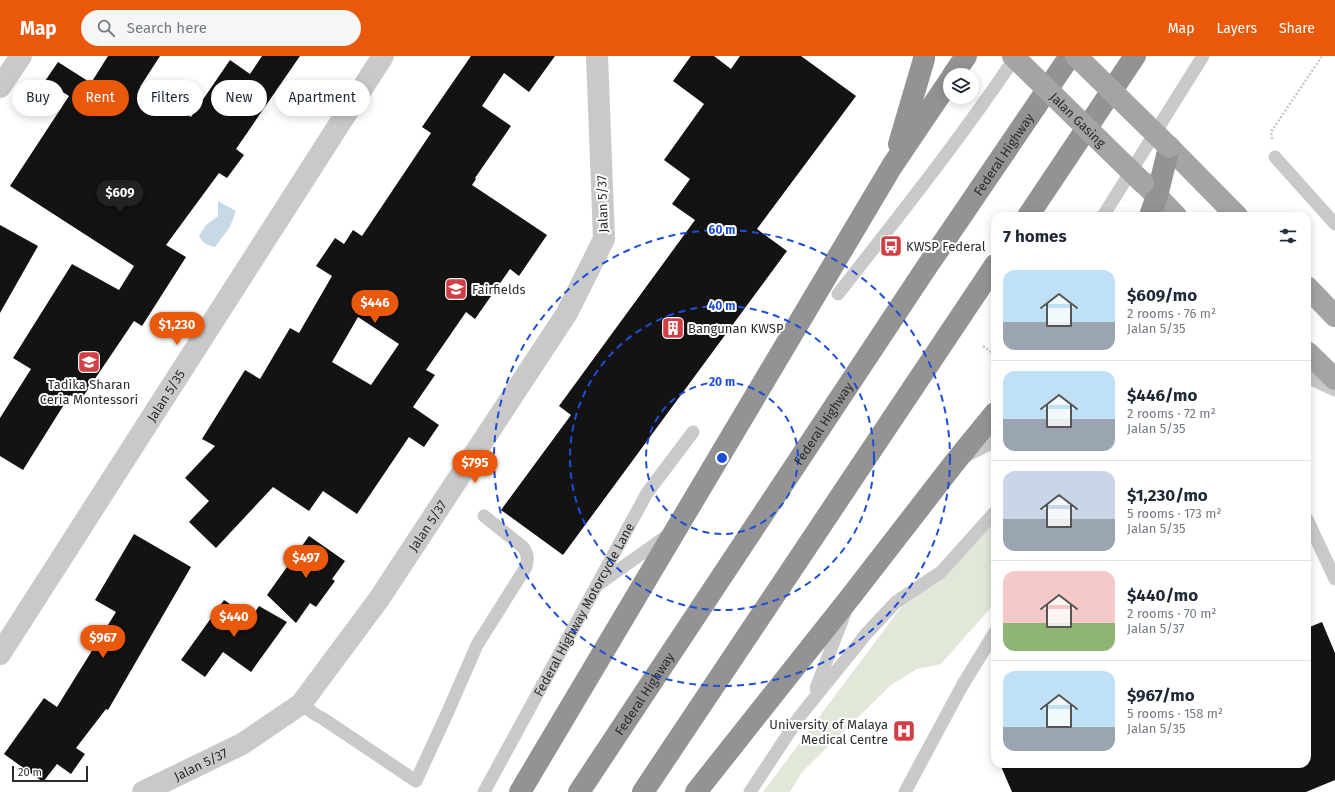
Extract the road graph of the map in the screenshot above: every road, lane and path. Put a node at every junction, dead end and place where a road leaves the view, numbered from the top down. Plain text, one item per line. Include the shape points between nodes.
1 (21, 56) edge
2 (383, 56) edge
3 (597, 56) edge
4 (924, 56) edge
5 (966, 56) edge
6 (1013, 56) edge
7 (1016, 56) edge
8 (1070, 56) edge
9 (1076, 56) edge
10 (1135, 56) edge
11 (1203, 56) edge
12 (1322, 56) edge
13 (958, 68) edge
14 (0, 87) edge
15 (943, 90) edge
16 (1169, 147) junction
17 (1275, 157) joint
18 (892, 166) junction
19 (1150, 198) edge
20 (1031, 212) edge
21 (1106, 212) edge
22 (1170, 212) edge
23 (1233, 212) edge
24 (1335, 224) edge
25 (991, 271) edge
26 (1311, 292) edge
27 (838, 294) dead end
28 (1335, 316) edge
29 (983, 346) dead end
30 (991, 352) edge
31 (1311, 356) edge
32 (1311, 379) edge
33 (1335, 379) edge
34 (1335, 390) edge
35 (991, 418) edge
36 (693, 432) dead end
37 (991, 443) edge
38 (954, 462) junction
39 (484, 516) dead end
40 (991, 516) edge
41 (1311, 527) edge
42 (676, 528) junction
43 (1335, 579) edge
44 (596, 586) junction
45 (852, 595) junction
46 (991, 639) edge
47 (0, 654) edge
48 (812, 700) junction
49 (301, 704) junction
50 (142, 792) edge
51 (484, 792) edge
52 (520, 792) edge
53 (579, 792) edge
54 (643, 792) edge
55 (696, 792) edge
56 (750, 792) edge
57 (905, 792) edge

1 - 14 street
2 - 47 street, Jalan 5/35
3 - 49 street, Jalan 5/37 via 604,239 567,313 379,599
4 - 18 highway
5 - 13 highway
6 - 19 main road, Jalan Gasing, bridge
7 - 27 lane via 899,217
8 - 53 highway, Federal Highway via 922,274
9 - 16 main road, bridge
10 - 20 highway
11 - 21 lane
12 - 17 path via 1271,132
15 - 18 highway
16 - 19 highway
16 - 23 main road
17 - 24 lane
18 - 42 highway
19 - 22 main road, Jalan Gasing
25 - 54 highway
26 - 28 main road
29 - 30 path
31 - 33 main road
32 - 34 lane
35 - 38 highway
36 - 44 lane, Federal Highway Motorcycle Lane via 647,494
37 - 38 lane
38 - 45 highway
39 - 49 lane via 523,547 528,560 476,645 416,781
40 - 48 lane via 941,572 896,602
41 - 43 lane
42 - 44 lane
42 - 52 highway
44 - 51 lane, Federal Highway Motorcycle Lane
45 - 48 lane
45 - 55 highway
46 - 57 lane via 962,686
48 - 56 lane
49 - 50 street, Jalan 5/37 via 242,744

